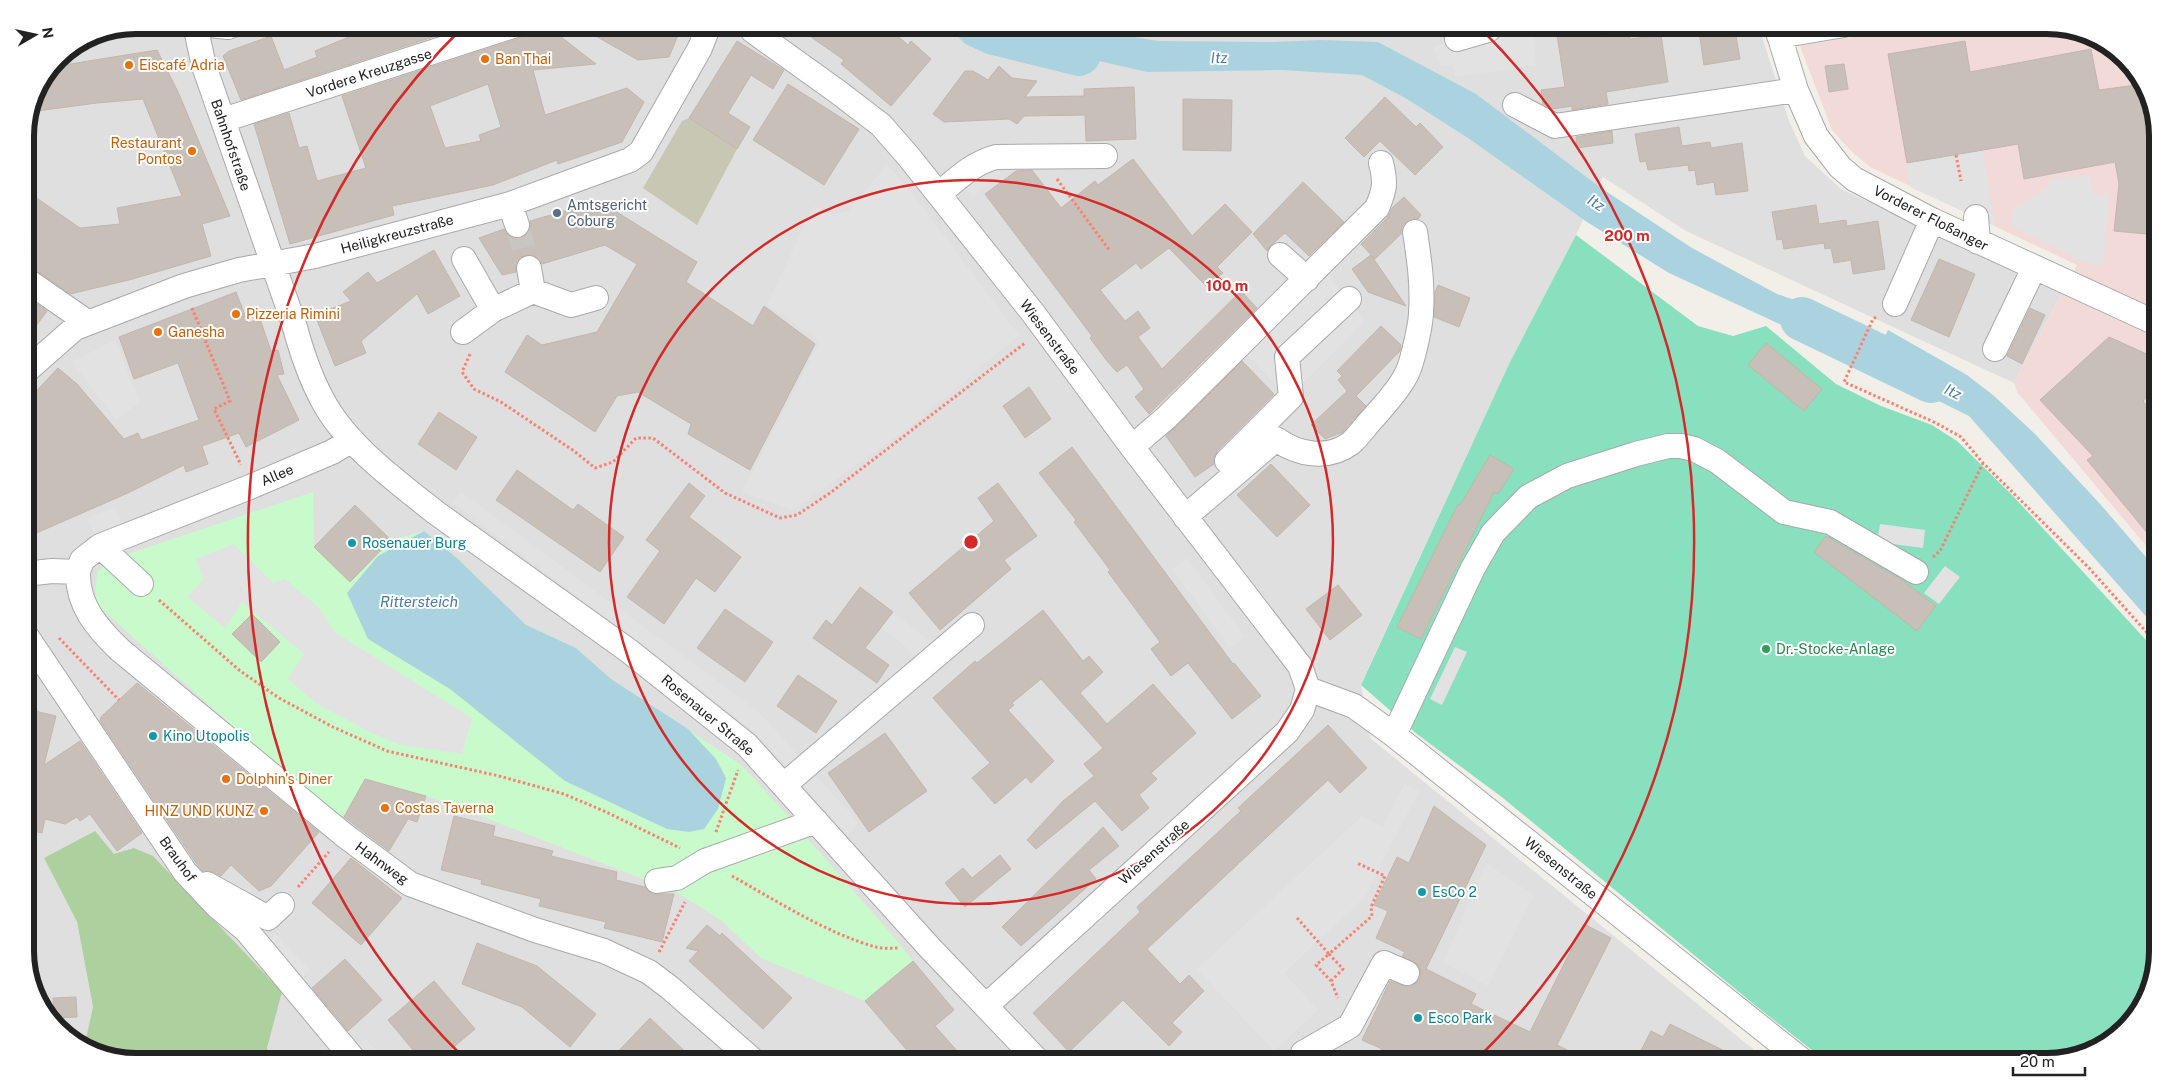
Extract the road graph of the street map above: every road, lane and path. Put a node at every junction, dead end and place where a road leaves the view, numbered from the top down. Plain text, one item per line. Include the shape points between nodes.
1 (197, 34) edge
2 (488, 34) edge
3 (706, 34) edge
4 (757, 34) edge
5 (1474, 34) edge
6 (1779, 34) edge
7 (1457, 39) dead end
8 (1796, 90) junction
9 (1515, 105) dead end
10 (222, 120) junction
11 (1956, 154) dead end
12 (1040, 156) junction
13 (1105, 156) dead end
14 (1381, 163) dead end
15 (1961, 181) dead end
16 (939, 194) junction
17 (1976, 217) dead end
18 (1932, 220) junction
19 (1415, 232) dead end
20 (1978, 242) junction
21 (1110, 251) dead end
22 (1280, 254) dead end
23 (464, 259) dead end
24 (272, 263) junction
25 (2034, 268) junction
26 (1308, 278) junction
27 (34, 285) edge
28 (184, 286) junction
29 (596, 298) dead end
30 (1349, 299) dead end
31 (1895, 304) dead end
32 (493, 310) junction
33 (1873, 319) dead end
34 (2149, 320) edge
35 (87, 322) junction
36 (1044, 328) junction
37 (462, 332) joint
38 (1995, 349) dead end
39 (34, 364) edge
40 (352, 440) junction
41 (1132, 447) junction
42 (239, 459) dead end
43 (1983, 463) junction
44 (1181, 512) junction
45 (100, 546) junction
46 (78, 572) junction
47 (1916, 572) joint
48 (34, 573) edge
49 (142, 584) joint
50 (972, 625) dead end
51 (53, 632) dead end
52 (2149, 635) edge
53 (34, 647) edge
54 (1308, 688) junction
55 (119, 700) dead end
56 (1394, 735) junction
57 (747, 745) junction
58 (784, 785) junction
59 (816, 822) junction
60 (334, 847) dead end
61 (706, 861) junction
62 (1357, 863) dead end
63 (186, 872) junction
64 (657, 882) dead end
65 (302, 883) dead end
66 (688, 895) dead end
67 (282, 905) dead end
68 (1297, 918) dead end
69 (930, 948) junction
70 (1329, 954) junction
71 (649, 972) junction
72 (1407, 973) dead end
73 (1330, 981) junction
74 (986, 1006) junction
75 (1350, 1026) junction
76 (348, 1053) edge
77 (745, 1053) edge
78 (1030, 1053) edge
79 (1303, 1053) dead end
80 (1793, 1053) edge

1 - 10 street, Bahnhofstraße
2 - 10 street, Vordere Kreuzgasse
3 - 24 street, Heiligkreuzstraße via 641,152 630,160 513,215
4 - 16 street, Wiesenstraße via 881,125
5 - 7 street
6 - 8 street, Vorderer Floßanger
8 - 9 street via 1555,126
8 - 18 street, Vorderer Floßanger via 1816,136 1840,166 1854,179
10 - 24 street, Bahnhofstraße
11 - 15 path
12 - 13 street
12 - 16 street via 985,160
12 - 21 path
14 - 26 street via 1386,180 1377,208
16 - 36 street, Wiesenstraße
17 - 20 street
18 - 20 street, Vorderer Floßanger
18 - 31 street
19 - 44 street via 1421,313 1407,374 1391,398 1350,443 1315,454 1301,453 1276,439
20 - 25 street, Vorderer Floßanger
22 - 26 street
23 - 32 street
24 - 28 street, Heiligkreuzstraße
24 - 40 street via 306,366 322,401
25 - 34 street, Vorderer Floßanger
25 - 38 street
26 - 41 street via 1168,417
27 - 35 street
28 - 35 street, Heiligkreuzstraße
28 - 42 path via 230,401 214,408
29 - 32 street via 571,305 531,280
30 - 44 street via 1287,357 1292,397
32 - 37 street
33 - 43 path via 1844,382 1961,437
35 - 39 street, Heiligkreuzstraße via 75,328
36 - 37 path via 830,493 797,515 780,518 725,493 653,438 636,438 613,462 595,468 501,402 474,389 462,372 471,355
36 - 41 street, Wiesenstraße
40 - 45 street, Allee via 332,452 250,487
40 - 57 street, Rosenauer Straße via 435,512 629,651
41 - 44 street, Wiesenstraße
43 - 47 path via 1940,551
43 - 52 path via 2089,568
44 - 54 street, Wiesenstraße via 1300,666
45 - 46 street, Allee via 82,560
45 - 49 street
46 - 48 street
46 - 71 street, Hahnweg via 77,586 98,630 344,835 410,884 535,930 604,950
47 - 56 street via 1830,522 1784,512 1717,461 1694,449 1668,446 1636,454 1567,476 1528,497 1493,533 1473,568
49 - 61 path via 239,670 279,698 332,727 387,751 564,794
50 - 58 street
51 - 55 path
53 - 63 street, Brauhof
54 - 56 street, Wiesenstraße via 1354,706
54 - 74 street, Wiesenstraße via 1302,710 1287,732
56 - 80 street, Wiesenstraße
57 - 58 street, Rosenauer Straße
57 - 61 path
58 - 59 street, Rosenauer Straße
59 - 61 street
59 - 69 street, Rosenauer Straße
60 - 65 path
61 - 64 street via 677,878
61 - 69 path via 789,908 877,948
62 - 70 path via 1384,876 1371,907 1372,916
63 - 67 street via 268,918
63 - 76 street, Brauhof via 218,907 246,930
66 - 71 path
68 - 70 path
69 - 74 street, Rosenauer Straße
70 - 73 path via 1343,969
70 - 73 path via 1316,965
71 - 77 street, Hahnweg
72 - 75 street via 1384,963
73 - 75 path
74 - 78 street, Rosenauer Straße
75 - 79 street

